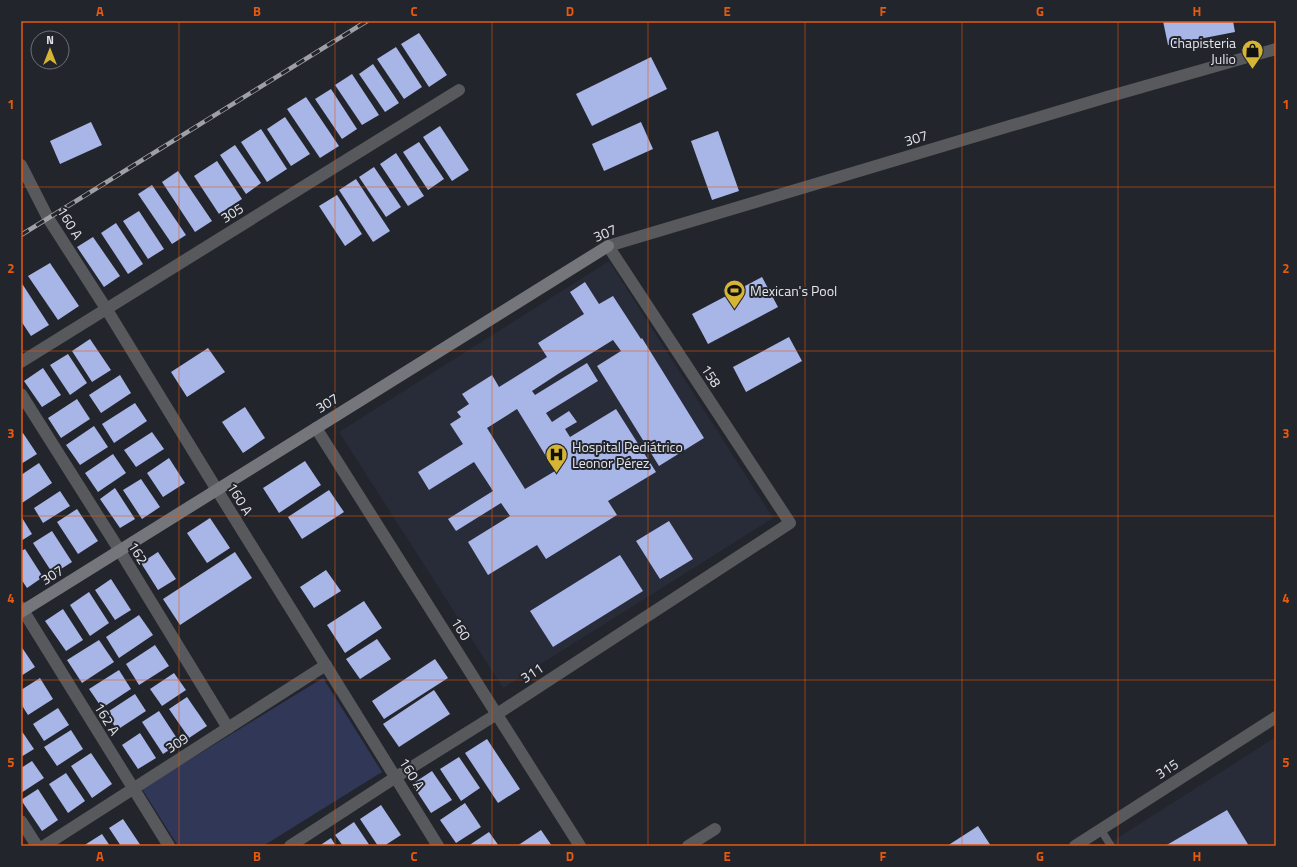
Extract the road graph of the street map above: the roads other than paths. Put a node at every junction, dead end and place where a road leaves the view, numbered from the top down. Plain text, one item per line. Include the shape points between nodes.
1 (1276, 49) edge
2 (459, 90) dead end
3 (21, 165) edge
4 (608, 246) junction
5 (107, 310) junction
6 (21, 362) edge
7 (21, 394) edge
8 (316, 428) junction
9 (217, 490) junction
10 (790, 523) joint
11 (120, 551) junction
12 (22, 610) edge
13 (326, 665) junction
14 (497, 714) junction
15 (1276, 717) edge
16 (228, 728) junction
17 (396, 777) junction
18 (133, 789) junction
19 (21, 820) edge
20 (715, 829) dead end
21 (1101, 830) junction
22 (296, 845) edge
23 (37, 846) edge
24 (44, 846) edge
25 (169, 846) edge
26 (438, 846) edge
27 (580, 846) edge
28 (688, 846) edge
29 (1075, 846) edge
30 (1110, 846) edge

1 - 4 street, 307 via 1099,99
2 - 5 street, 305
3 - 5 street, 160 A via 48,218
4 - 8 street, 307
4 - 10 street, 158
5 - 6 street, 305
5 - 9 street, 160 A
7 - 11 street, 162
8 - 9 street, 307
8 - 14 street, 160
9 - 11 street, 307
9 - 13 street, 160 A
10 - 14 street, 311
11 - 12 street, 307
11 - 16 street, 162
12 - 18 street, 162 A
13 - 16 street, 309
13 - 17 street, 160 A
14 - 17 street, 311
14 - 27 street, 160
15 - 21 street, 315
16 - 18 street, 309
17 - 22 street, 311
17 - 26 street, 160 A
18 - 24 street, 309
18 - 25 street, 162 A
19 - 23 street
20 - 28 street
21 - 29 street, 315
21 - 30 lane

